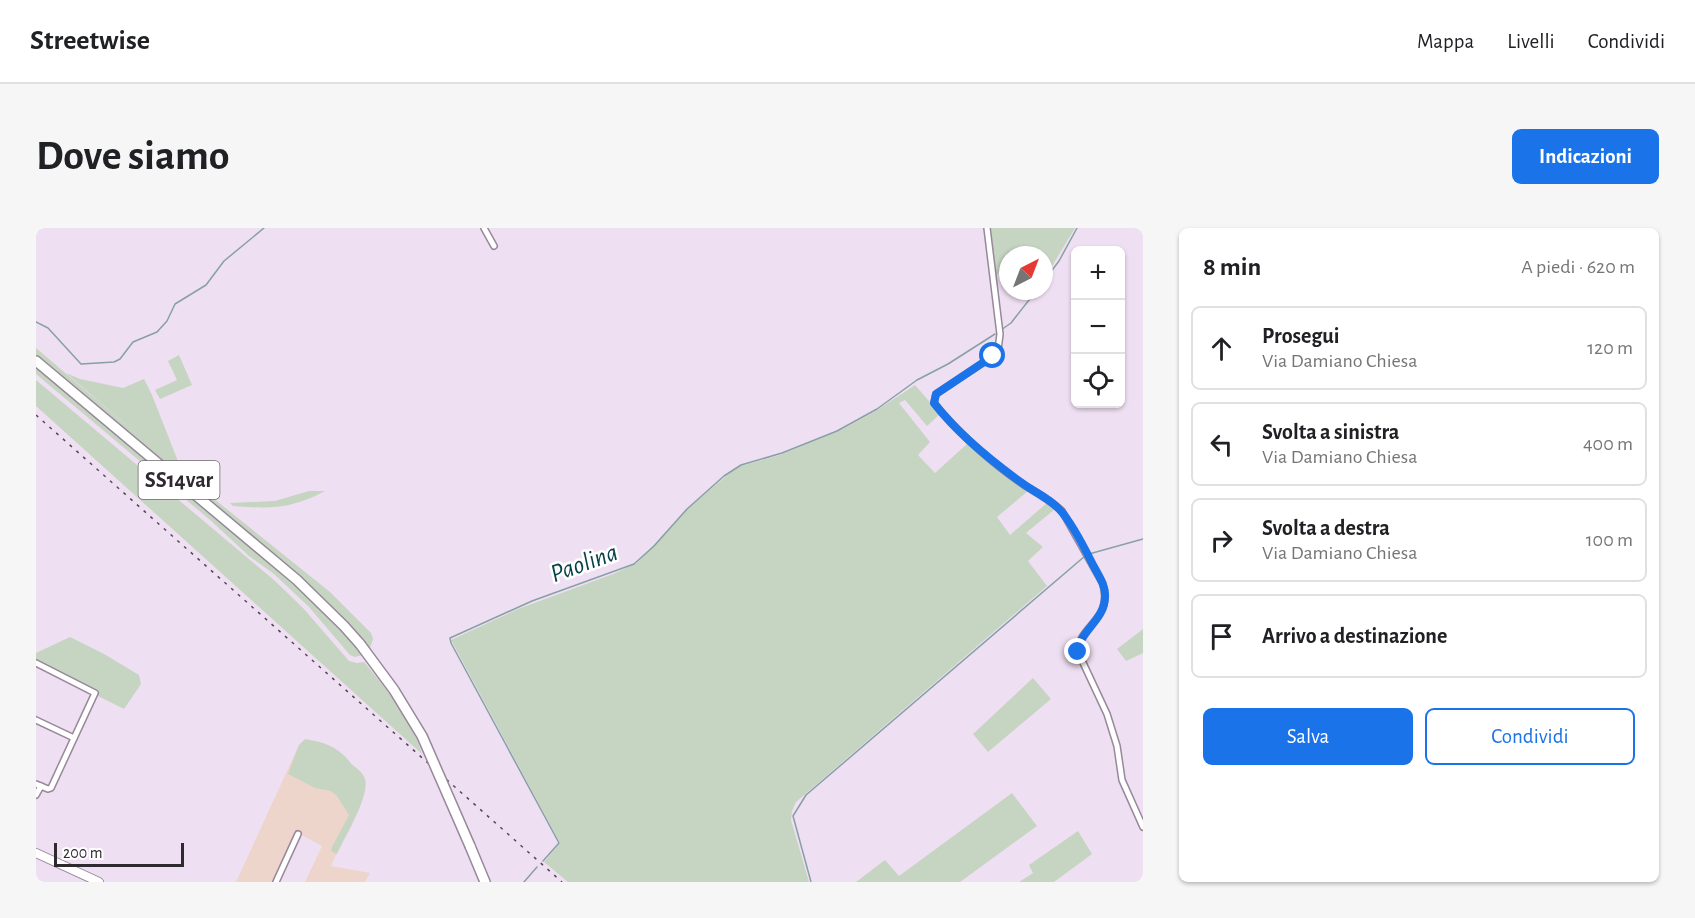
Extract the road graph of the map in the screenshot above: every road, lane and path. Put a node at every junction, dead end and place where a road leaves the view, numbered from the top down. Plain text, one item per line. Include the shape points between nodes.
1 (484, 228) edge
2 (987, 228) edge
3 (494, 246) dead end
4 (36, 361) edge
5 (36, 663) edge
6 (36, 720) edge
7 (74, 738) junction
8 (38, 785) edge
9 (36, 795) edge
10 (1143, 826) edge
11 (298, 834) dead end
12 (470, 846) junction
13 (36, 853) edge
14 (99, 882) edge
15 (276, 882) edge
16 (480, 882) edge
17 (485, 882) edge

1 - 3 street
2 - 10 street via 1000,331 998,350 936,394 934,403 991,458 1062,511 1087,554 1106,594 1100,615 1078,644 1078,652 1107,714 1122,780
4 - 12 highway, SS14var, bridge via 297,580 360,644 422,736
5 - 7 street via 95,693
6 - 7 street
7 - 8 street via 51,788
8 - 9 street
11 - 15 street
12 - 16 highway
12 - 17 highway, SS14var
13 - 14 main road

